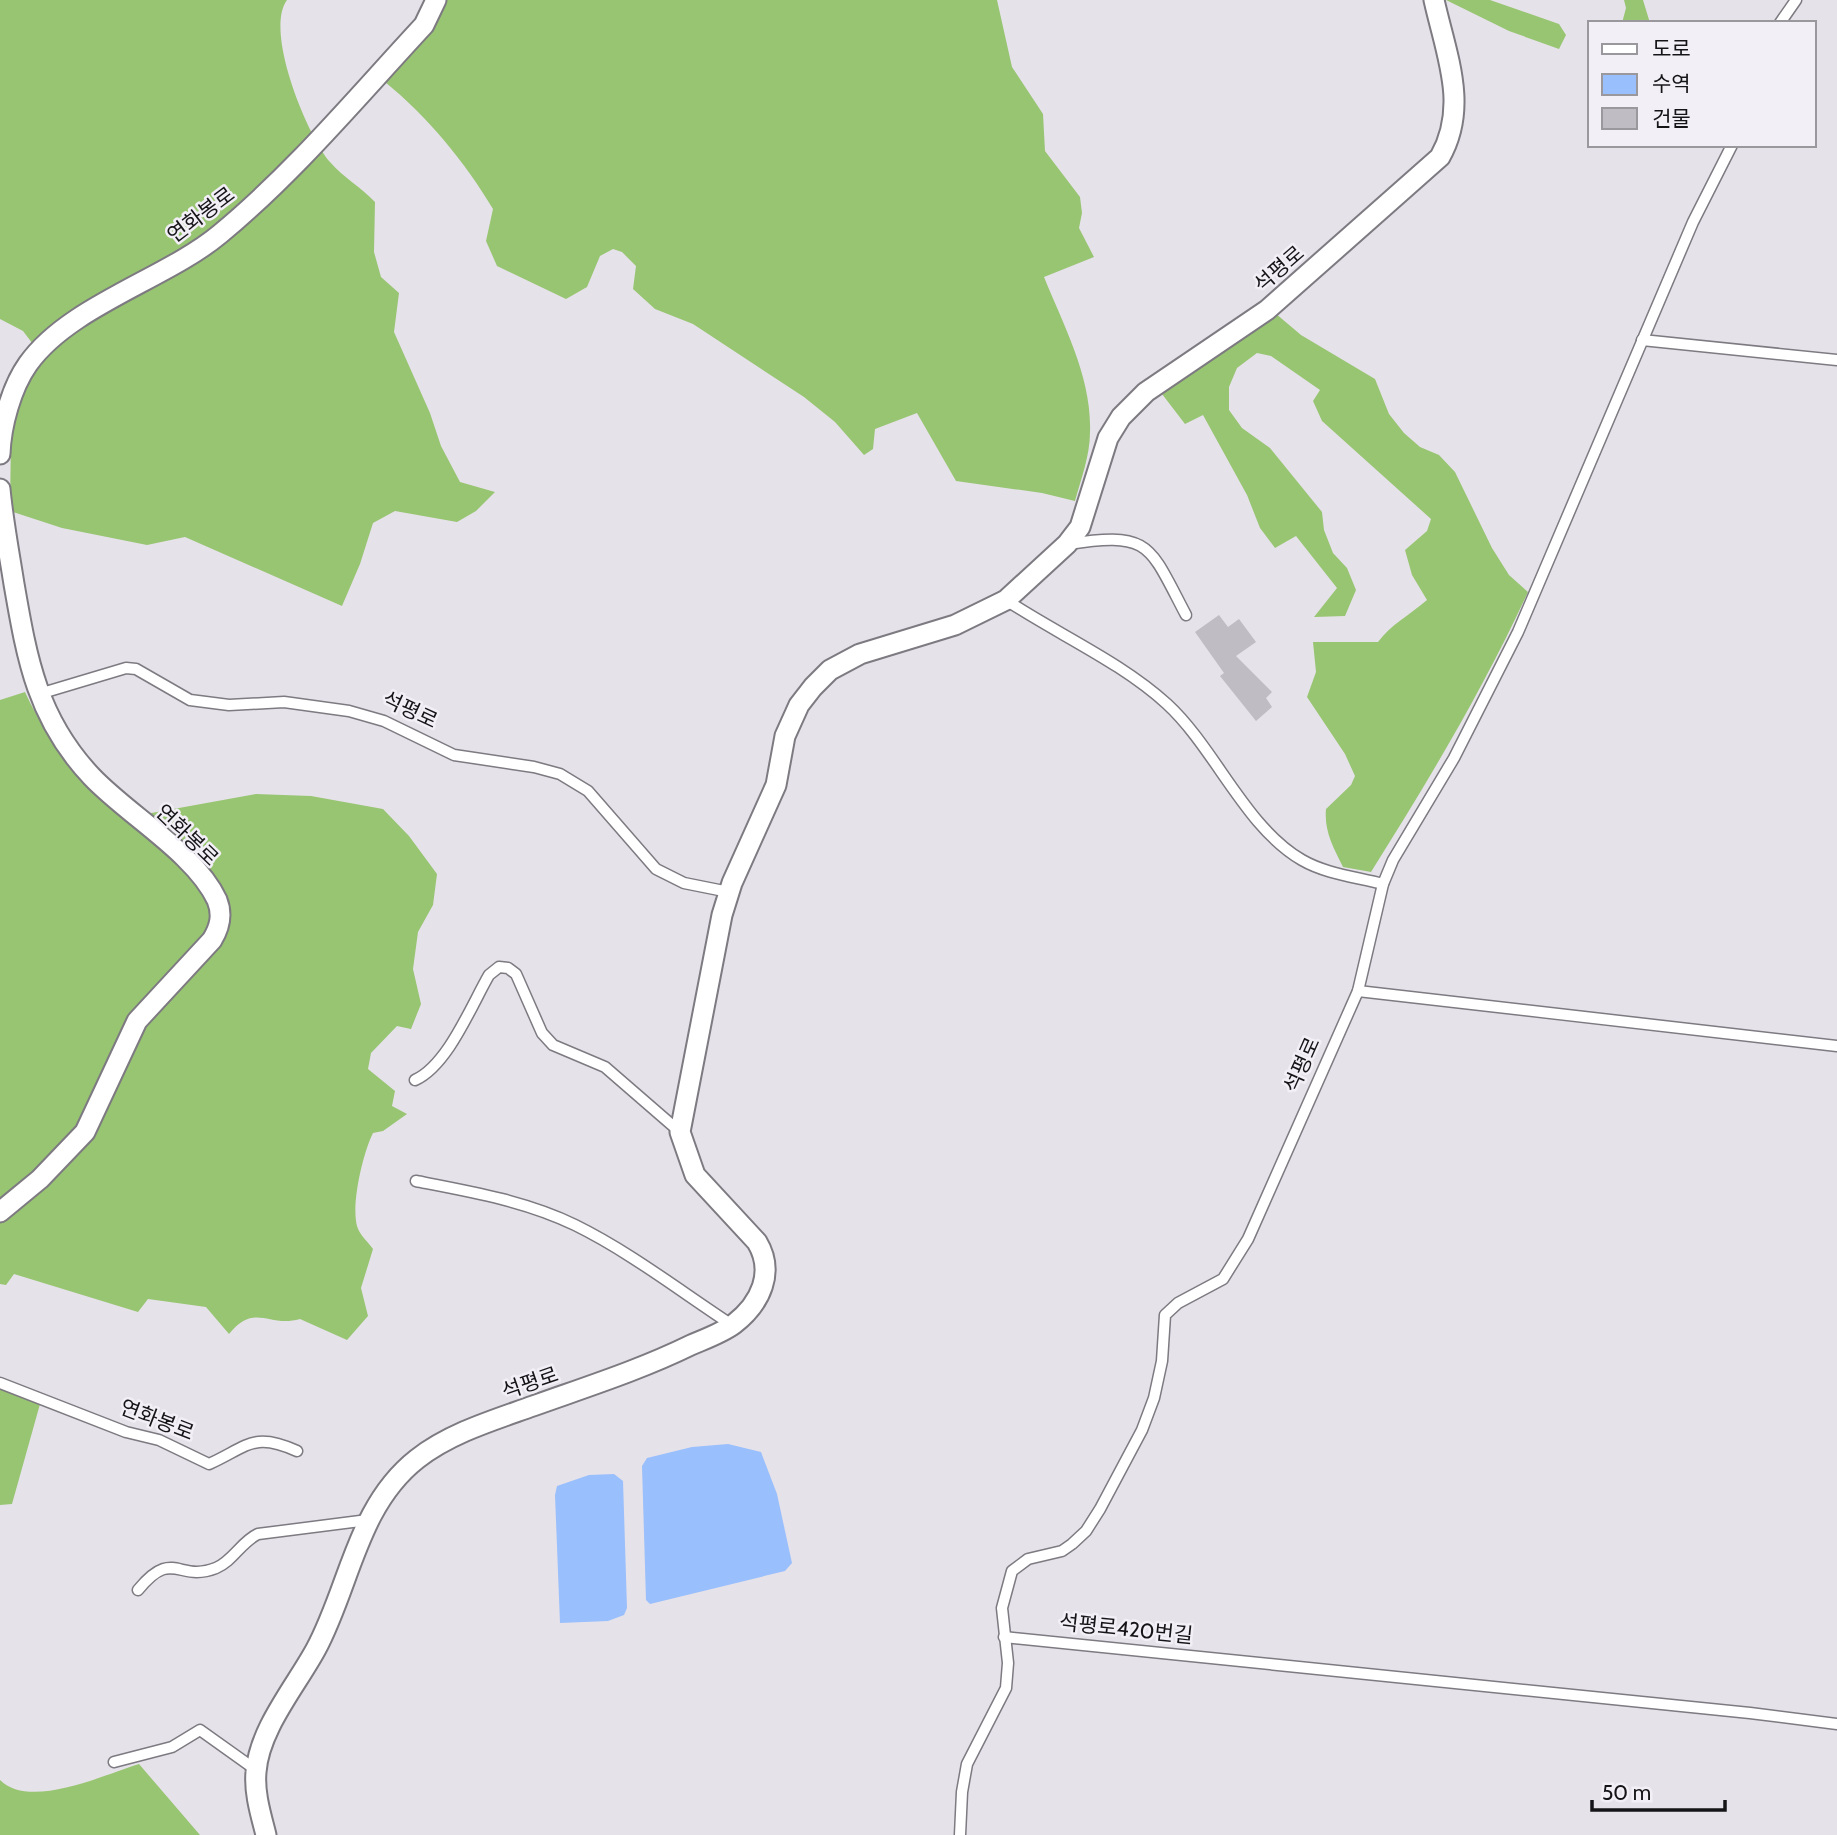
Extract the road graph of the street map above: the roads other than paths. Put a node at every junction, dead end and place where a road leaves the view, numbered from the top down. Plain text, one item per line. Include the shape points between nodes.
1 (436, 0) edge
2 (1434, 0) edge
3 (1796, 0) edge
4 (1781, 21) edge
5 (1731, 147) edge
6 (1642, 340) junction
7 (1837, 360) edge
8 (0, 454) edge
9 (0, 489) edge
10 (1067, 544) junction
11 (1006, 600) junction
12 (1186, 615) dead end
13 (37, 694) junction
14 (1384, 884) junction
15 (729, 892) junction
16 (1358, 991) junction
17 (1837, 1046) edge
18 (415, 1080) dead end
19 (680, 1132) junction
20 (416, 1181) dead end
21 (0, 1212) edge
22 (732, 1325) junction
23 (0, 1383) edge
24 (297, 1451) dead end
25 (369, 1520) junction
26 (138, 1590) dead end
27 (1004, 1637) junction
28 (1837, 1724) edge
29 (114, 1762) dead end
30 (256, 1770) junction
31 (266, 1835) edge
32 (960, 1835) edge

1 - 8 street, 연화봉로 via 424,25 310,151 220,234 90,312 43,347 27,364 18,385
2 - 10 street, 석평로 via 1456,113 1452,136 1440,158 1267,310 1146,392 1121,417 1108,438 1080,527
3 - 4 lane
5 - 6 lane, 석평로
6 - 7 lane
6 - 14 lane, 석평로 via 1504,660 1454,758 1404,839
9 - 13 street, 연화봉로 via 24,645
10 - 11 street, 석평로
10 - 12 lane via 1122,538 1139,543 1153,556
11 - 14 lane via 1168,704 1232,789 1289,850 1326,870
11 - 15 street, 석평로 via 955,625 860,654 830,670 813,687 785,736 776,785
13 - 15 lane, 석평로 via 136,668 190,699 229,705 284,702 366,714 454,755 560,774 588,791 656,869 684,883
13 - 21 street, 연화봉로 via 56,732 91,776 198,873 217,900 221,917 212,940 137,1021 85,1132
14 - 16 lane, 석평로
15 - 19 street, 석평로
16 - 17 lane
16 - 27 lane, 석평로 via 1237,1261 1223,1279 1165,1315 1154,1398 1100,1509 1072,1544 1028,1559 1012,1571 1002,1608
18 - 19 lane, 석평로 via 438,1061 489,975 499,967 508,968 516,974 542,1033 553,1045 605,1067
19 - 22 street, 석평로 via 695,1175 758,1241 765,1255 767,1273 760,1293 750,1310
20 - 22 lane via 500,1199 571,1223 607,1241
22 - 25 street, 석평로 via 654,1364 439,1444 415,1460
23 - 24 lane, 연화봉로 via 126,1432 159,1440 209,1464 251,1441 278,1442
25 - 26 lane via 258,1534 215,1568 165,1567 153,1572
25 - 30 street, 석평로 via 322,1638 265,1741
27 - 28 lane, 석평로420번길
27 - 32 lane via 1006,1688 967,1764
29 - 30 lane via 172,1747 200,1730
30 - 31 street, 석평로

